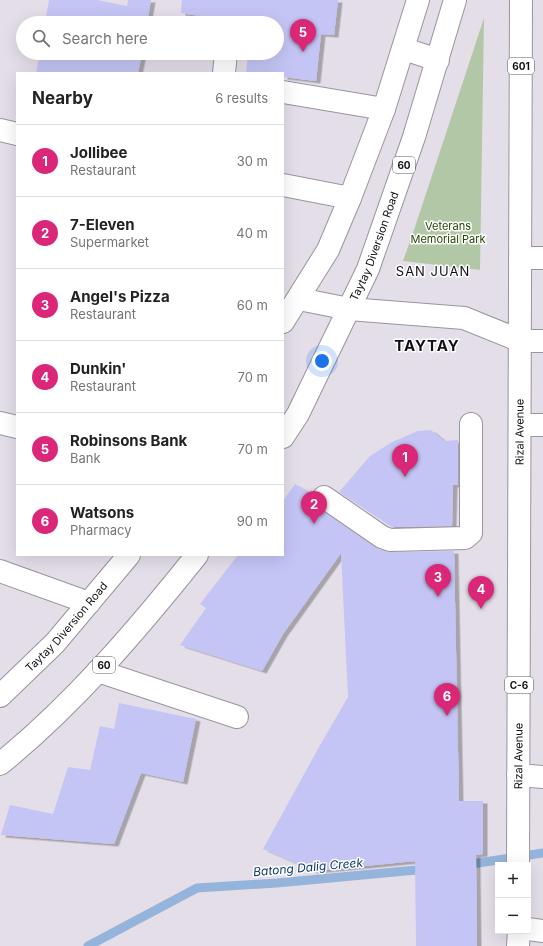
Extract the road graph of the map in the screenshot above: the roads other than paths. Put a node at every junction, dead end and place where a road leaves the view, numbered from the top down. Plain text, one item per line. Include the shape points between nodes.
1 (418, 0) edge
2 (455, 0) edge
3 (521, 0) edge
4 (404, 49) junction
5 (225, 60) edge
6 (438, 60) junction
7 (224, 72) edge
8 (284, 92) edge
9 (384, 109) junction
10 (0, 130) edge
11 (16, 134) edge
12 (284, 185) edge
13 (350, 198) junction
14 (520, 258) junction
15 (543, 258) edge
16 (298, 299) junction
17 (349, 309) junction
18 (284, 320) edge
19 (520, 341) junction
20 (543, 341) edge
21 (0, 423) edge
22 (471, 424) dead end
23 (520, 425) junction
24 (543, 425) edge
25 (16, 427) edge
26 (284, 435) edge
27 (324, 497) dead end
28 (128, 556) edge
29 (196, 556) edge
30 (0, 570) edge
31 (90, 603) junction
32 (98, 671) junction
33 (0, 696) edge
34 (237, 717) dead end
35 (0, 764) edge
36 (518, 775) junction
37 (543, 777) edge
38 (518, 858) edge
39 (531, 930) edge
40 (543, 931) edge
41 (519, 934) edge
42 (518, 946) edge

1 - 4 main road
2 - 6 main road, Taytay Diversion Road / 60
3 - 14 main road, Rizal Avenue / 601
4 - 6 main road
4 - 9 main road
5 - 7 main road
6 - 17 main road, Taytay Diversion Road / 60 via 368,269
8 - 9 main road
9 - 13 main road
10 - 11 main road
12 - 13 main road
13 - 16 main road via 328,250
14 - 15 main road
14 - 19 main road, Rizal Avenue / 601
16 - 17 main road
16 - 18 main road
17 - 19 main road via 464,318
17 - 26 main road, Taytay Diversion Road / 60 via 298,414
19 - 20 main road
19 - 23 main road, Rizal Avenue / 601
21 - 25 main road
22 - 27 main road via 471,533 465,538 390,540
23 - 24 main road
23 - 36 main road, Rizal Avenue / C-6
28 - 31 main road, Taytay Diversion Road
29 - 32 main road, 60 via 153,610
30 - 31 main road
31 - 33 main road, Taytay Diversion Road
32 - 34 main road
32 - 35 main road, 60 via 32,738
36 - 37 main road
36 - 38 main road, Rizal Avenue
39 - 40 main road
41 - 42 main road

